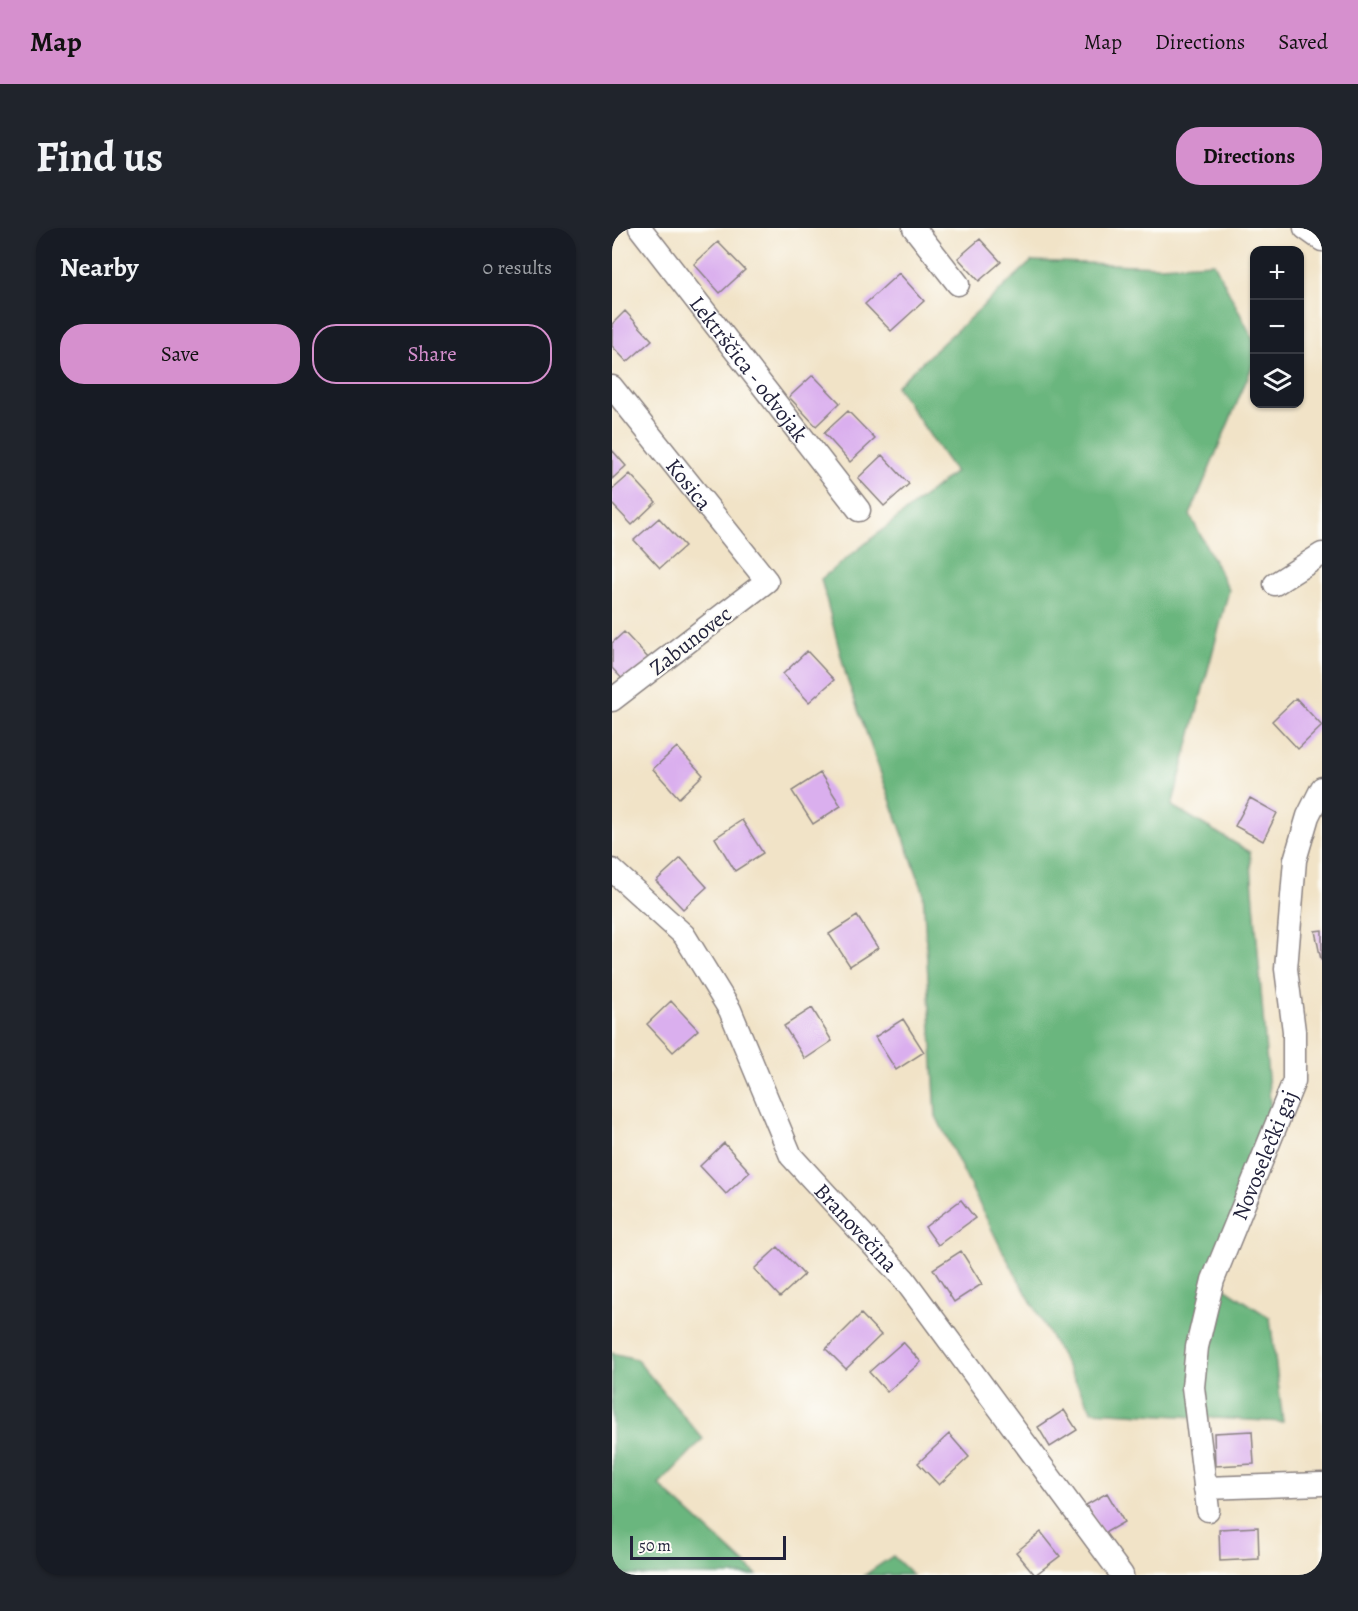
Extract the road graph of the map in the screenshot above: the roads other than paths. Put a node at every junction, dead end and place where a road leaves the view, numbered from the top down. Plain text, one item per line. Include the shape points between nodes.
1 (640, 228) edge
2 (914, 228) edge
3 (1305, 228) edge
4 (1322, 240) edge
5 (958, 284) dead end
6 (612, 387) edge
7 (859, 510) dead end
8 (1322, 554) edge
9 (768, 581) joint
10 (1275, 584) dead end
11 (612, 700) edge
12 (1322, 788) edge
13 (612, 870) edge
14 (1322, 1484) edge
15 (1122, 1575) edge

1 - 7 street, Lektrščica - odvojak
2 - 5 street
3 - 4 street
6 - 9 street, Kosica
8 - 10 street
9 - 11 street, Zabunovec
12 - 14 street, Novoselečki gaj via 1308,816 1295,860 1286,969 1294,1030 1294,1081 1213,1280 1197,1347 1193,1387 1207,1499
13 - 15 street, Branovečina via 684,935 730,1010 791,1156 904,1279

